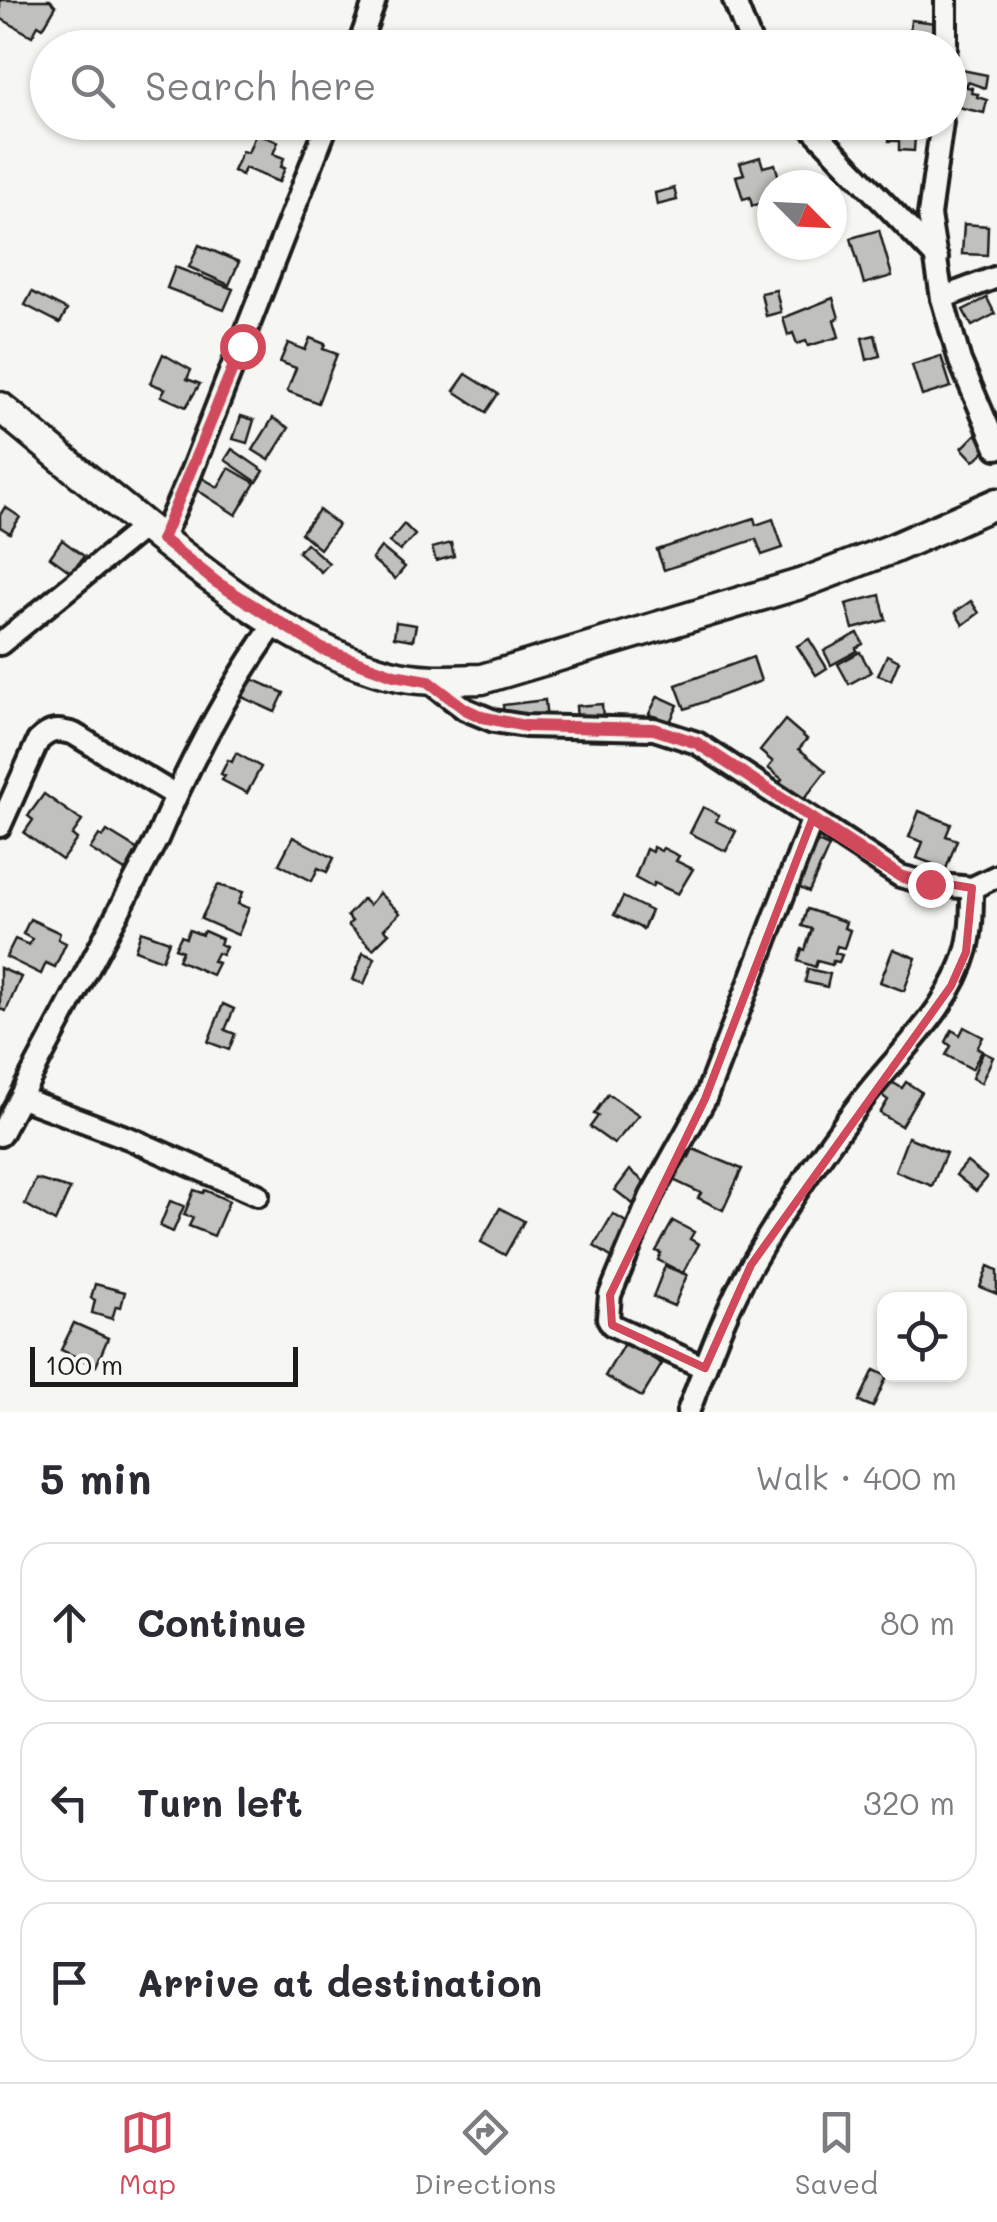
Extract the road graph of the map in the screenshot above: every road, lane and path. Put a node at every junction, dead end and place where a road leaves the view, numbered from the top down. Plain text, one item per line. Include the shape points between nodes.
1 (375, 0) edge
2 (734, 0) edge
3 (946, 0) edge
4 (364, 30) edge
5 (746, 30) edge
6 (946, 30) edge
7 (321, 140) edge
8 (823, 140) edge
9 (939, 140) edge
10 (938, 259) junction
11 (997, 277) edge
12 (942, 298) junction
13 (0, 407) edge
14 (997, 448) edge
15 (997, 503) edge
16 (153, 533) junction
17 (276, 622) junction
18 (0, 644) edge
19 (428, 681) junction
20 (176, 795) junction
21 (812, 820) junction
22 (0, 826) edge
23 (989, 878) edge
24 (21, 1098) junction
25 (0, 1135) edge
26 (258, 1195) dead end
27 (705, 1368) junction
28 (688, 1412) edge

1 - 4 street
2 - 5 street
3 - 6 street
7 - 16 street via 205,438
8 - 10 street
9 - 10 street via 929,215
10 - 12 street
11 - 12 street
12 - 14 street
13 - 16 street
15 - 19 street via 800,584 482,678
16 - 17 street
16 - 18 street
17 - 19 street via 354,663
17 - 20 street via 243,669
19 - 21 street via 494,721 654,729 697,743
20 - 22 street via 74,734 47,732
20 - 24 street
21 - 23 street via 900,876 930,884
21 - 27 street via 704,1099 651,1196 610,1295 612,1325
23 - 27 street via 951,986 834,1138 752,1264
24 - 25 street
24 - 26 street
27 - 28 street

